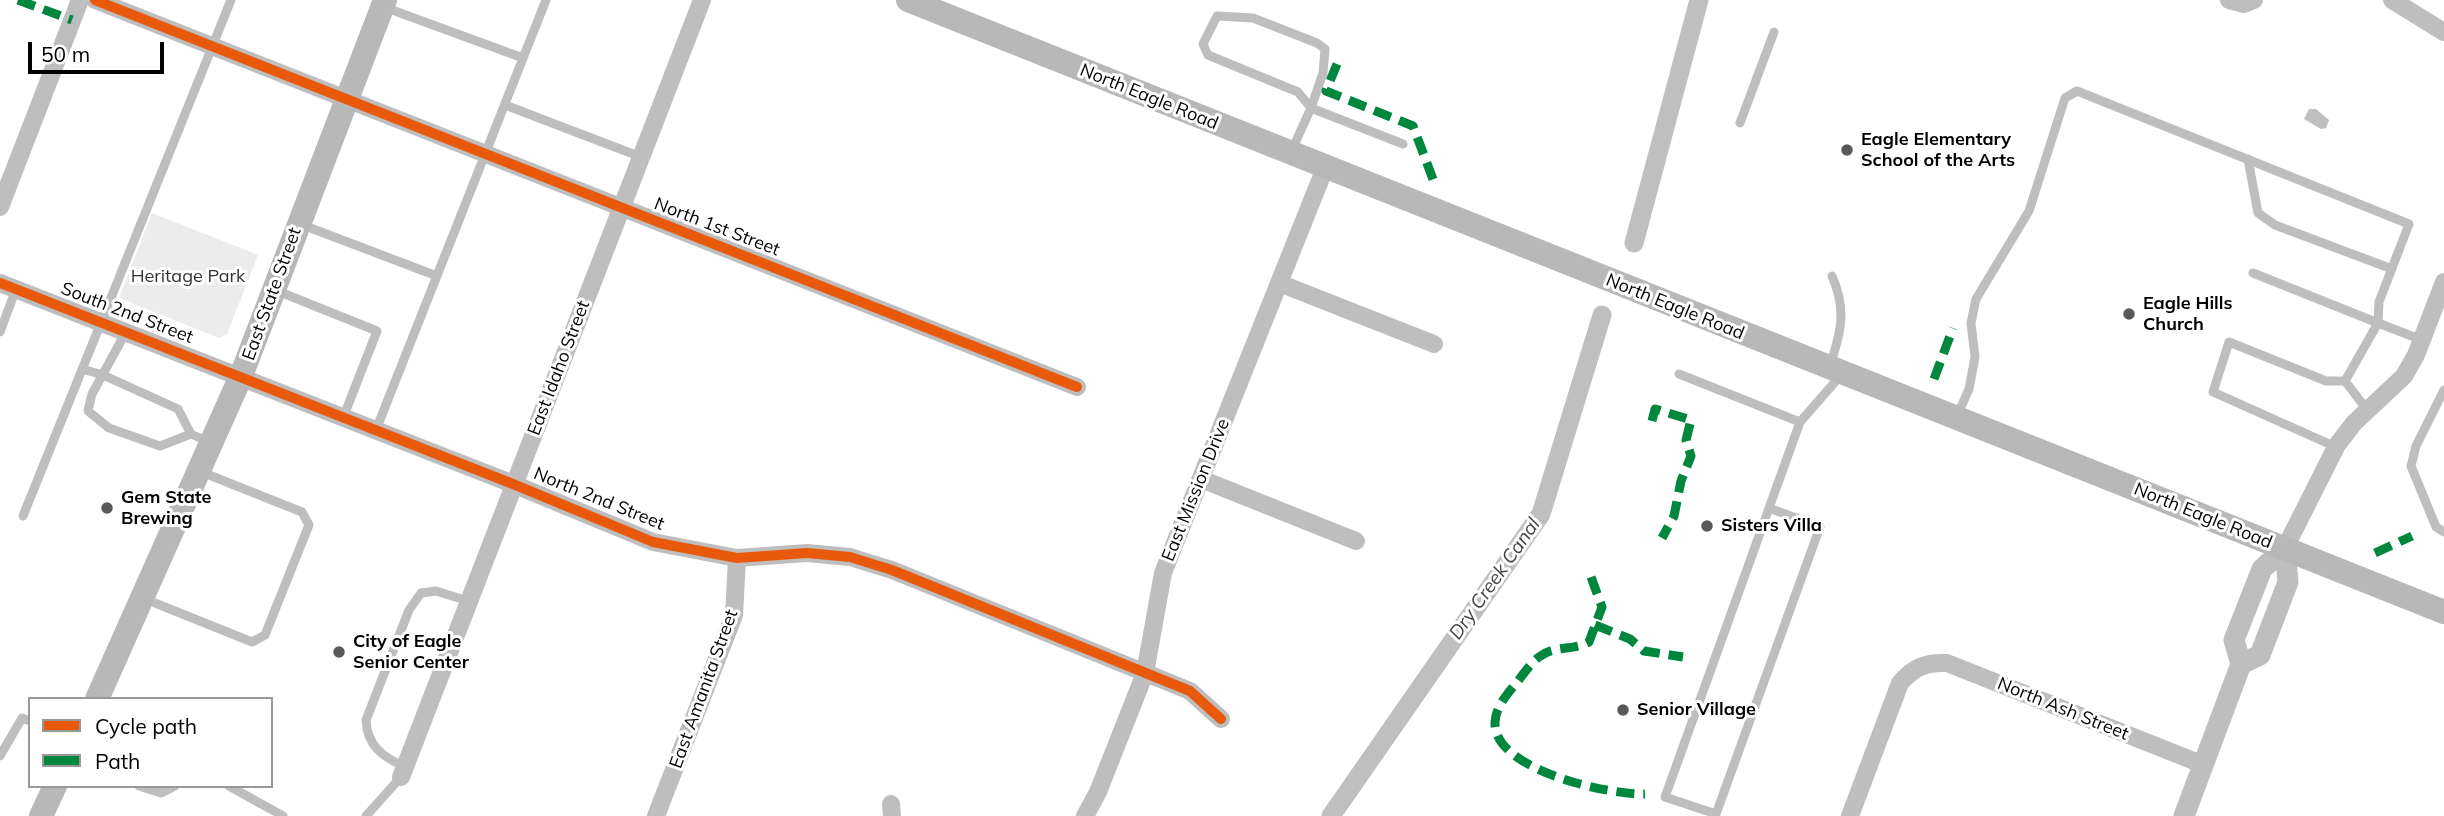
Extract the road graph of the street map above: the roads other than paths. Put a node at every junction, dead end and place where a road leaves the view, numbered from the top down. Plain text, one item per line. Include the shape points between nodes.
1 (80, 0) edge
2 (95, 0) edge
3 (231, 0) edge
4 (546, 0) edge
5 (702, 0) edge
6 (2229, 0) edge
7 (2254, 0) edge
8 (2392, 0) edge
9 (383, 3) edge
10 (921, 3) edge
11 (1774, 32) dead end
12 (2444, 32) edge
13 (212, 47) junction
14 (523, 58) junction
15 (344, 100) junction
16 (505, 105) junction
17 (1311, 108) junction
18 (1740, 123) dead end
19 (1403, 144) dead end
20 (1290, 153) junction
21 (485, 154) junction
22 (641, 157) junction
23 (2248, 159) junction
24 (1325, 168) junction
25 (0, 207) edge
26 (621, 209) junction
27 (298, 223) junction
28 (2392, 269) junction
29 (2253, 273) dead end
30 (438, 276) junction
31 (1832, 276) dead end
32 (2444, 282) edge
33 (1279, 283) junction
34 (8, 286) edge
35 (273, 290) junction
36 (102, 320) junction
37 (2378, 323) junction
38 (127, 330) junction
39 (0, 332) edge
40 (2422, 340) junction
41 (1434, 344) dead end
42 (82, 369) junction
43 (1836, 371) junction
44 (1679, 374) dead end
45 (103, 375) junction
46 (241, 376) junction
47 (2345, 381) junction
48 (1077, 387) dead end
49 (2444, 390) edge
50 (2368, 411) junction
51 (343, 418) junction
52 (1956, 418) junction
53 (1800, 422) junction
54 (376, 430) junction
55 (201, 438) junction
56 (2336, 447) junction
57 (199, 471) junction
58 (1200, 479) junction
59 (513, 484) junction
60 (1769, 508) junction
61 (23, 516) dead end
62 (2444, 532) edge
63 (1356, 541) dead end
64 (2285, 548) junction
65 (737, 558) junction
66 (143, 598) junction
67 (468, 601) junction
68 (2444, 612) edge
69 (2241, 664) junction
70 (1145, 673) junction
71 (98, 697) edge
72 (1221, 719) dead end
73 (28, 720) edge
74 (0, 756) edge
75 (2204, 765) junction
76 (403, 772) junction
77 (54, 788) edge
78 (145, 788) edge
79 (170, 788) edge
80 (233, 788) edge
81 (41, 816) edge
82 (283, 816) edge
83 (366, 816) edge
84 (656, 816) edge
85 (1085, 816) edge
86 (1850, 816) edge
87 (2184, 816) edge

1 - 25 street
2 - 13 street, North 1st Street
3 - 13 lane
4 - 14 lane
5 - 22 street, East Idaho Street
6 - 7 street via 2244,4
8 - 12 street
9 - 14 lane
9 - 15 main road, East State Street
10 - 20 main road, North Eagle Road
11 - 18 lane
13 - 15 street, North 1st Street
13 - 36 lane
14 - 16 lane
15 - 21 street, North 1st Street
15 - 27 main road, East State Street
16 - 21 lane
16 - 22 lane
17 - 17 lane via 1298,92 1208,55 1203,44 1217,16 1253,18 1325,49 1323,73
17 - 19 lane
17 - 20 lane
20 - 24 main road, North Eagle Road
21 - 26 street, North 1st Street
21 - 30 lane
22 - 26 street, East Idaho Street
23 - 28 lane via 2258,213 2275,225
23 - 28 lane via 2409,224
23 - 52 lane via 2077,91 2065,98 2029,211 1976,299 1971,323 1975,358 1969,389
24 - 33 street, East Mission Drive
24 - 43 main road, North Eagle Road
26 - 48 street, North 1st Street
26 - 59 street, East Idaho Street
27 - 30 lane
27 - 35 main road, East State Street
28 - 37 lane via 2379,302
29 - 37 lane
30 - 54 lane
31 - 43 lane via 1842,299
32 - 40 street
33 - 41 street
33 - 58 street, East Mission Drive
34 - 36 street, South 2nd Street
34 - 39 lane
35 - 46 main road, East State Street
35 - 51 lane via 377,331
36 - 38 street, South 2nd Street
36 - 42 lane
37 - 40 lane
37 - 47 lane
38 - 45 lane
38 - 46 street, South 2nd Street
40 - 50 street via 2404,376
42 - 45 lane
42 - 61 lane
43 - 52 main road, North Eagle Road
43 - 53 lane
44 - 53 lane
45 - 55 lane via 178,409
45 - 55 lane via 88,411 109,428 160,446
46 - 51 street, North 2nd Street
46 - 55 main road, East State Street
47 - 50 lane
47 - 56 lane via 2326,380 2229,342 2213,392
49 - 62 lane via 2411,466 2436,527
50 - 56 street
51 - 54 street, North 2nd Street
52 - 64 main road, North Eagle Road
53 - 60 lane
54 - 59 street, North 2nd Street
55 - 57 main road, East State Street
56 - 64 street
57 - 66 main road, East State Street
57 - 66 lane via 302,512 309,524 265,635 252,642
58 - 63 street
58 - 70 street, East Mission Drive via 1163,573
59 - 65 street, North 2nd Street via 653,542
59 - 67 street, East Idaho Street
60 - 60 lane via 1665,797 1716,814 1820,527
64 - 68 main road, North Eagle Road
64 - 69 street via 2262,569 2234,640
64 - 69 street via 2288,582 2260,655
65 - 70 street, North 2nd Street via 807,553 850,557
65 - 84 street, East Amanita Street via 734,615
66 - 71 main road, East State Street
67 - 76 street, East Idaho Street
67 - 76 lane via 436,591 421,593 366,720 367,736 375,748
69 - 75 street
70 - 72 street, North 2nd Street via 1190,691
70 - 85 street, East Mission Drive
73 - 74 lane via 22,718
75 - 86 street, North Ash Street via 1947,663 1921,666 1900,683
75 - 87 street
76 - 83 lane
77 - 81 main road
78 - 79 lane via 161,793
80 - 82 lane

